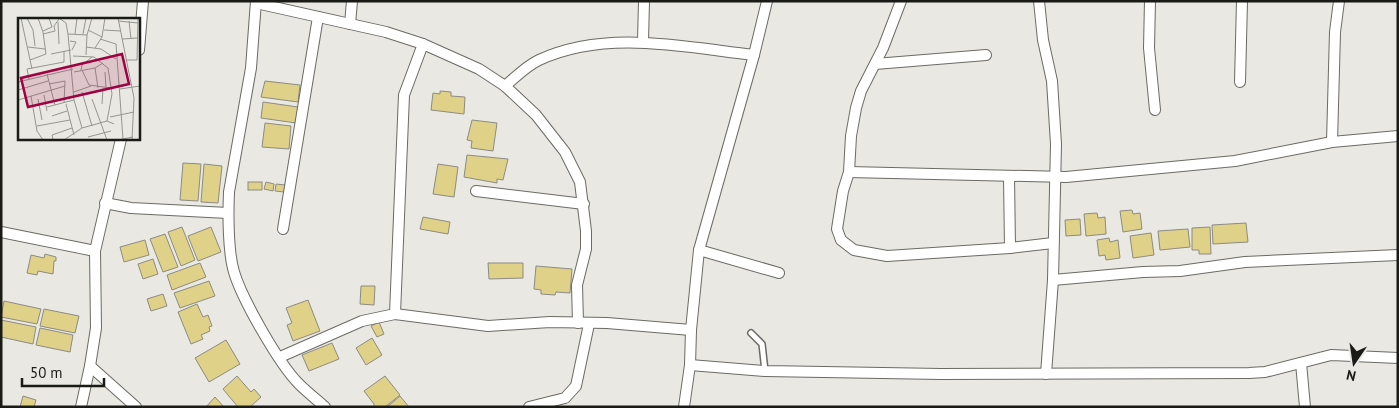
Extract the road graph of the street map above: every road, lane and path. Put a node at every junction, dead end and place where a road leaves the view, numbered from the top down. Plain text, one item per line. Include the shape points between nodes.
1 (143, 1) edge
2 (352, 1) edge
3 (644, 1) edge
4 (767, 1) edge
5 (901, 1) edge
6 (1039, 1) edge
7 (1150, 1) edge
8 (1242, 1) edge
9 (1339, 1) edge
10 (256, 2) edge
11 (318, 17) junction
12 (350, 24) junction
13 (140, 38) edge
14 (643, 41) junction
15 (423, 44) junction
16 (986, 55) dead end
17 (754, 56) junction
18 (875, 64) junction
19 (1240, 82) dead end
20 (506, 86) junction
21 (1155, 110) dead end
22 (1398, 136) edge
23 (121, 140) edge
24 (1332, 142) junction
25 (849, 172) junction
26 (1010, 176) junction
27 (1054, 177) junction
28 (476, 191) dead end
29 (105, 204) junction
30 (584, 204) junction
31 (228, 214) junction
32 (283, 228) dead end
33 (1, 232) edge
34 (1053, 243) junction
35 (1010, 248) junction
36 (95, 250) junction
37 (699, 250) junction
38 (1398, 255) edge
39 (779, 273) dead end
40 (1053, 280) junction
41 (395, 314) junction
42 (578, 323) junction
43 (590, 324) junction
44 (691, 330) junction
45 (751, 333) dead end
46 (280, 358) junction
47 (1398, 358) edge
48 (1300, 363) junction
49 (690, 365) junction
50 (90, 366) junction
51 (765, 371) junction
52 (1046, 374) junction
53 (81, 407) edge
54 (136, 407) edge
55 (325, 407) edge
56 (529, 407) edge
57 (684, 407) edge
58 (1305, 407) edge

1 - 13 street
2 - 12 street
3 - 14 street
4 - 17 street
5 - 18 street
6 - 27 street via 1053,90
7 - 21 street via 1149,48
8 - 19 street
9 - 24 street via 1334,51
10 - 11 street
10 - 31 street via 253,53 232,166
11 - 12 street
11 - 32 street
12 - 15 street
14 - 17 street
14 - 20 street via 585,46 540,60
15 - 20 street via 479,69
15 - 41 street via 404,95
16 - 18 street
17 - 37 street
18 - 25 street via 856,108
20 - 30 street via 536,115 565,152 580,182
22 - 24 street
23 - 29 street
24 - 27 street via 1235,161
25 - 26 street
25 - 35 street via 837,229 841,240 854,250 887,256
26 - 27 street
26 - 35 street
27 - 34 street
28 - 30 street
29 - 31 street
29 - 36 street
30 - 42 street via 586,249 577,285
31 - 46 street via 233,271
33 - 36 street
34 - 35 street
34 - 40 street
36 - 50 street via 96,328
37 - 39 street
37 - 44 street
38 - 40 street via 1245,262 1180,271
40 - 52 street
41 - 42 street via 488,326
41 - 46 street via 362,321
42 - 43 street
43 - 44 street
43 - 56 street via 576,386 565,398
44 - 49 street
45 - 51 lane via 762,344
46 - 55 street via 298,384
47 - 48 street via 1331,355
48 - 52 street via 1249,373
48 - 58 street
49 - 51 street
49 - 57 street
50 - 53 street
50 - 54 street
51 - 52 street

